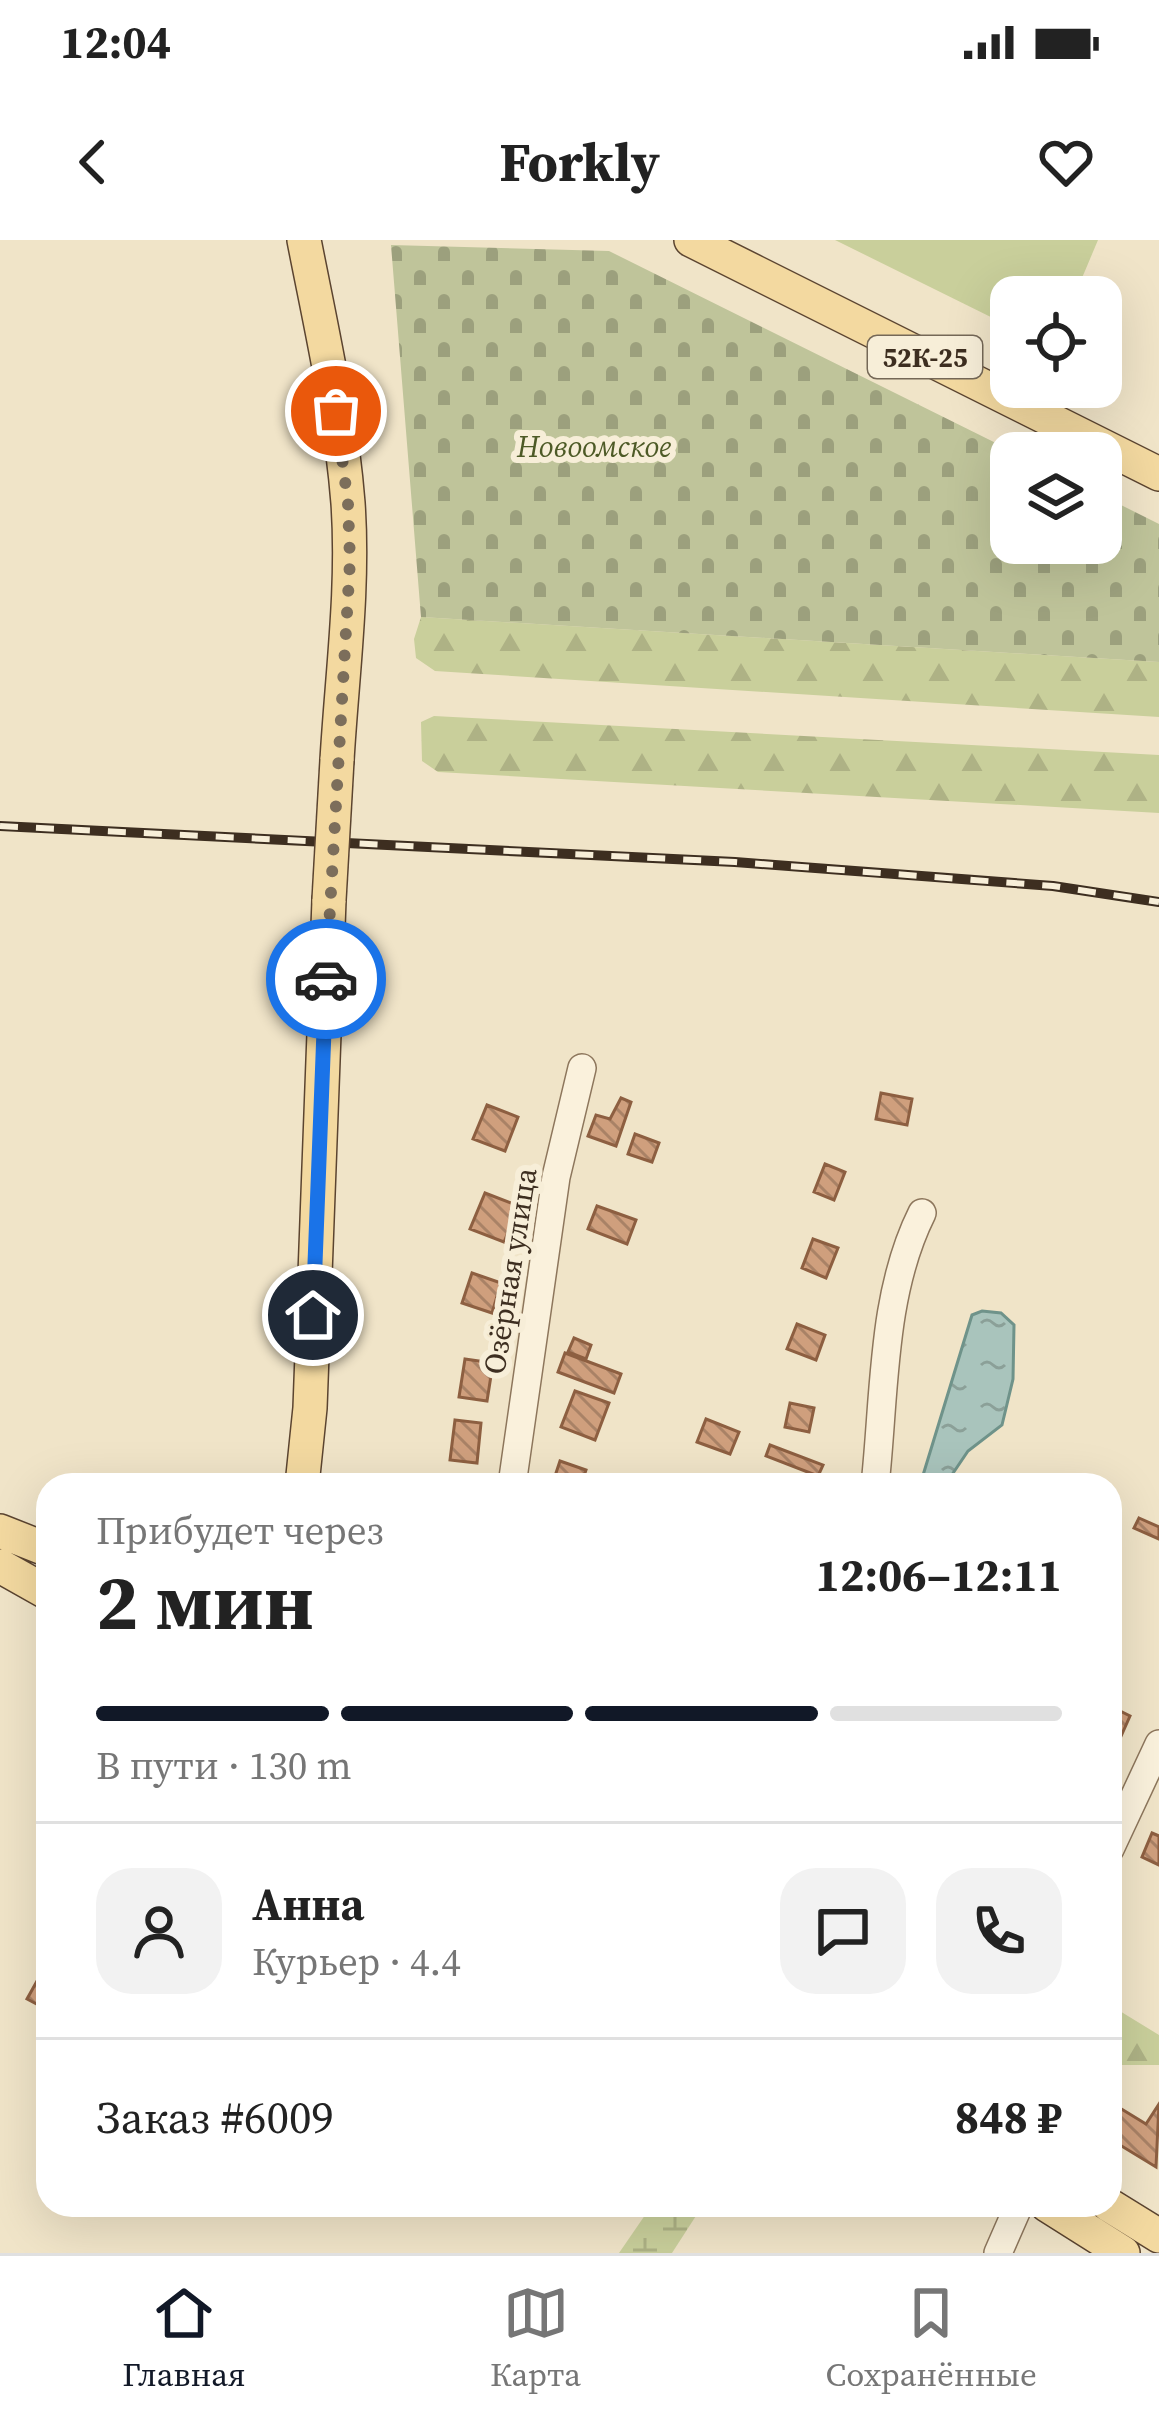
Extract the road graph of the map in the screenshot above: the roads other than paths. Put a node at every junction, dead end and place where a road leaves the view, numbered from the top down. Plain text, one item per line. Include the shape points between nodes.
1 (304, 240) edge
2 (691, 240) edge
3 (1159, 474) edge
4 (582, 1068) dead end
5 (922, 1213) dead end
6 (303, 1473) edge
7 (514, 1473) edge
8 (876, 1473) edge
9 (0, 1531) edge
10 (36, 1545) edge
11 (0, 1566) edge
12 (36, 1586) edge
13 (1159, 1744) edge
14 (1122, 1823) edge
15 (1122, 2213) edge
16 (1014, 2217) edge
17 (1066, 2217) edge
18 (1159, 2236) edge
19 (998, 2253) edge
20 (1123, 2253) edge

1 - 6 main road, bridge via 329,369 350,561
2 - 3 main road, 52К-25
4 - 7 street, Озёрная улица via 556,1177
5 - 8 street via 896,1281
9 - 10 main road
11 - 12 main road
13 - 14 street
15 - 18 main road
16 - 19 street
17 - 20 main road

